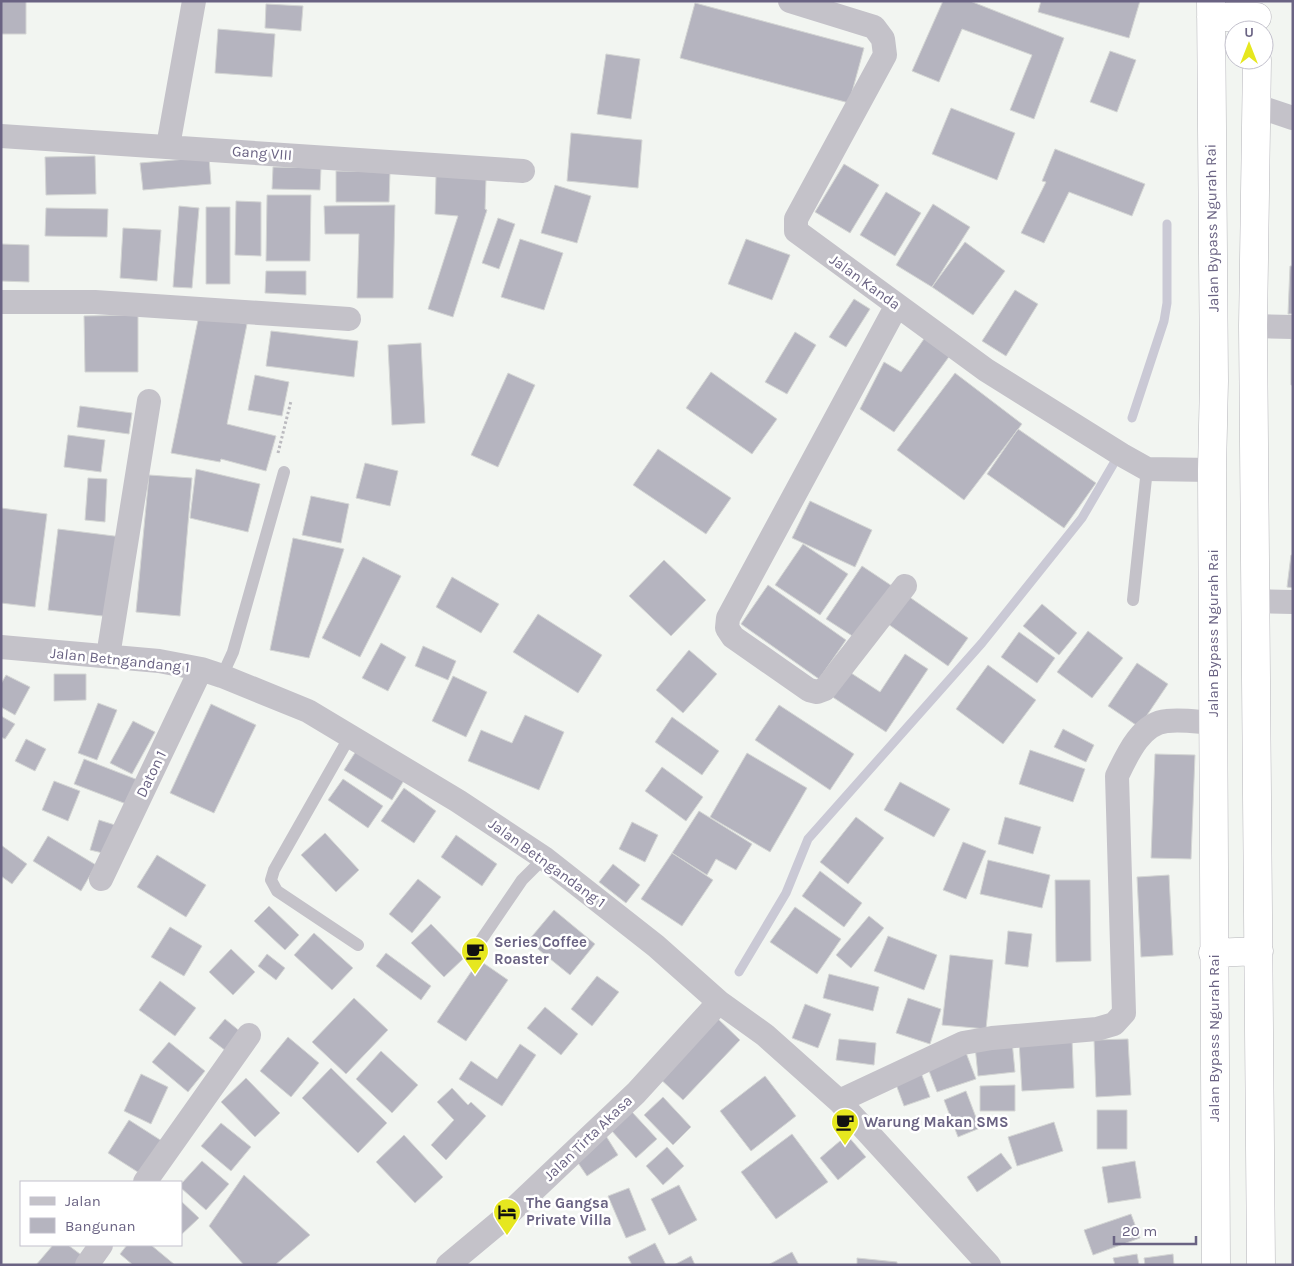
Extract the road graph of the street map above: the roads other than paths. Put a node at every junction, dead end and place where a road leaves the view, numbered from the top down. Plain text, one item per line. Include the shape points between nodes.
1 (194, 1) edge
2 (790, 1) edge
3 (1211, 9) edge
4 (1257, 16) edge
5 (1257, 70) edge
6 (1256, 106) junction
7 (1293, 118) edge
8 (1, 136) edge
9 (168, 146) junction
10 (523, 171) dead end
11 (1, 302) edge
12 (897, 305) junction
13 (349, 319) dead end
14 (1253, 326) junction
15 (1293, 327) edge
16 (149, 401) dead end
17 (1147, 469) junction
18 (1212, 470) junction
19 (284, 472) road end
20 (905, 586) dead end
21 (1133, 600) dead end
22 (1255, 601) junction
23 (1293, 602) edge
24 (1, 648) edge
25 (108, 656) junction
26 (212, 673) junction
27 (1213, 723) junction
28 (350, 736) junction
29 (544, 858) junction
30 (101, 879) dead end
31 (358, 945) dead end
32 (1259, 951) junction
33 (473, 952) dead end
34 (1213, 953) junction
35 (719, 1002) junction
36 (249, 1035) dead end
37 (839, 1101) junction
38 (146, 1181) edge
39 (100, 1246) edge
40 (87, 1265) edge
41 (448, 1265) edge
42 (989, 1265) edge
43 (1216, 1265) edge
44 (1261, 1265) edge

1 - 9 street
2 - 12 street, Jalan Kanda via 874,27 883,39 885,55 796,219 796,231
3 - 4 highway
3 - 18 highway, Jalan Bypass Ngurah Rai
5 - 6 highway
6 - 7 street
6 - 14 highway
8 - 9 street, Gang VIII
9 - 10 street, Gang VIII
11 - 13 street via 96,302
12 - 17 street, Jalan Kanda via 986,370
12 - 20 street via 728,618 727,628 733,636 809,690 817,692 825,689
14 - 15 street
14 - 22 highway
16 - 25 street
17 - 18 street
17 - 21 lane
18 - 27 highway, Jalan Bypass Ngurah Rai
19 - 26 lane via 233,652
22 - 23 street
22 - 32 highway
24 - 25 street, Jalan Betngandang 1
25 - 26 street, Jalan Betngandang 1 via 159,661
26 - 28 street, Jalan Betngandang 1 via 308,711
26 - 30 street, Daton 1
27 - 34 highway, Jalan Bypass Ngurah Rai
27 - 37 street via 1166,721 1152,725 1128,752 1117,776 1124,1013 1121,1019 1097,1029 963,1043
28 - 29 street, Jalan Betngandang 1 via 458,800
28 - 31 lane via 271,880 277,891
29 - 33 lane via 522,880
29 - 35 street, Jalan Betngandang 1 via 656,946
32 - 34 highway
32 - 44 highway
34 - 43 highway, Jalan Bypass Ngurah Rai
35 - 37 street, Jalan Betngandang 1 via 765,1035
35 - 41 street, Jalan Tirta Akasa via 629,1100 502,1220
36 - 38 street
37 - 42 street, Jalan Betngandang 1
39 - 40 street

